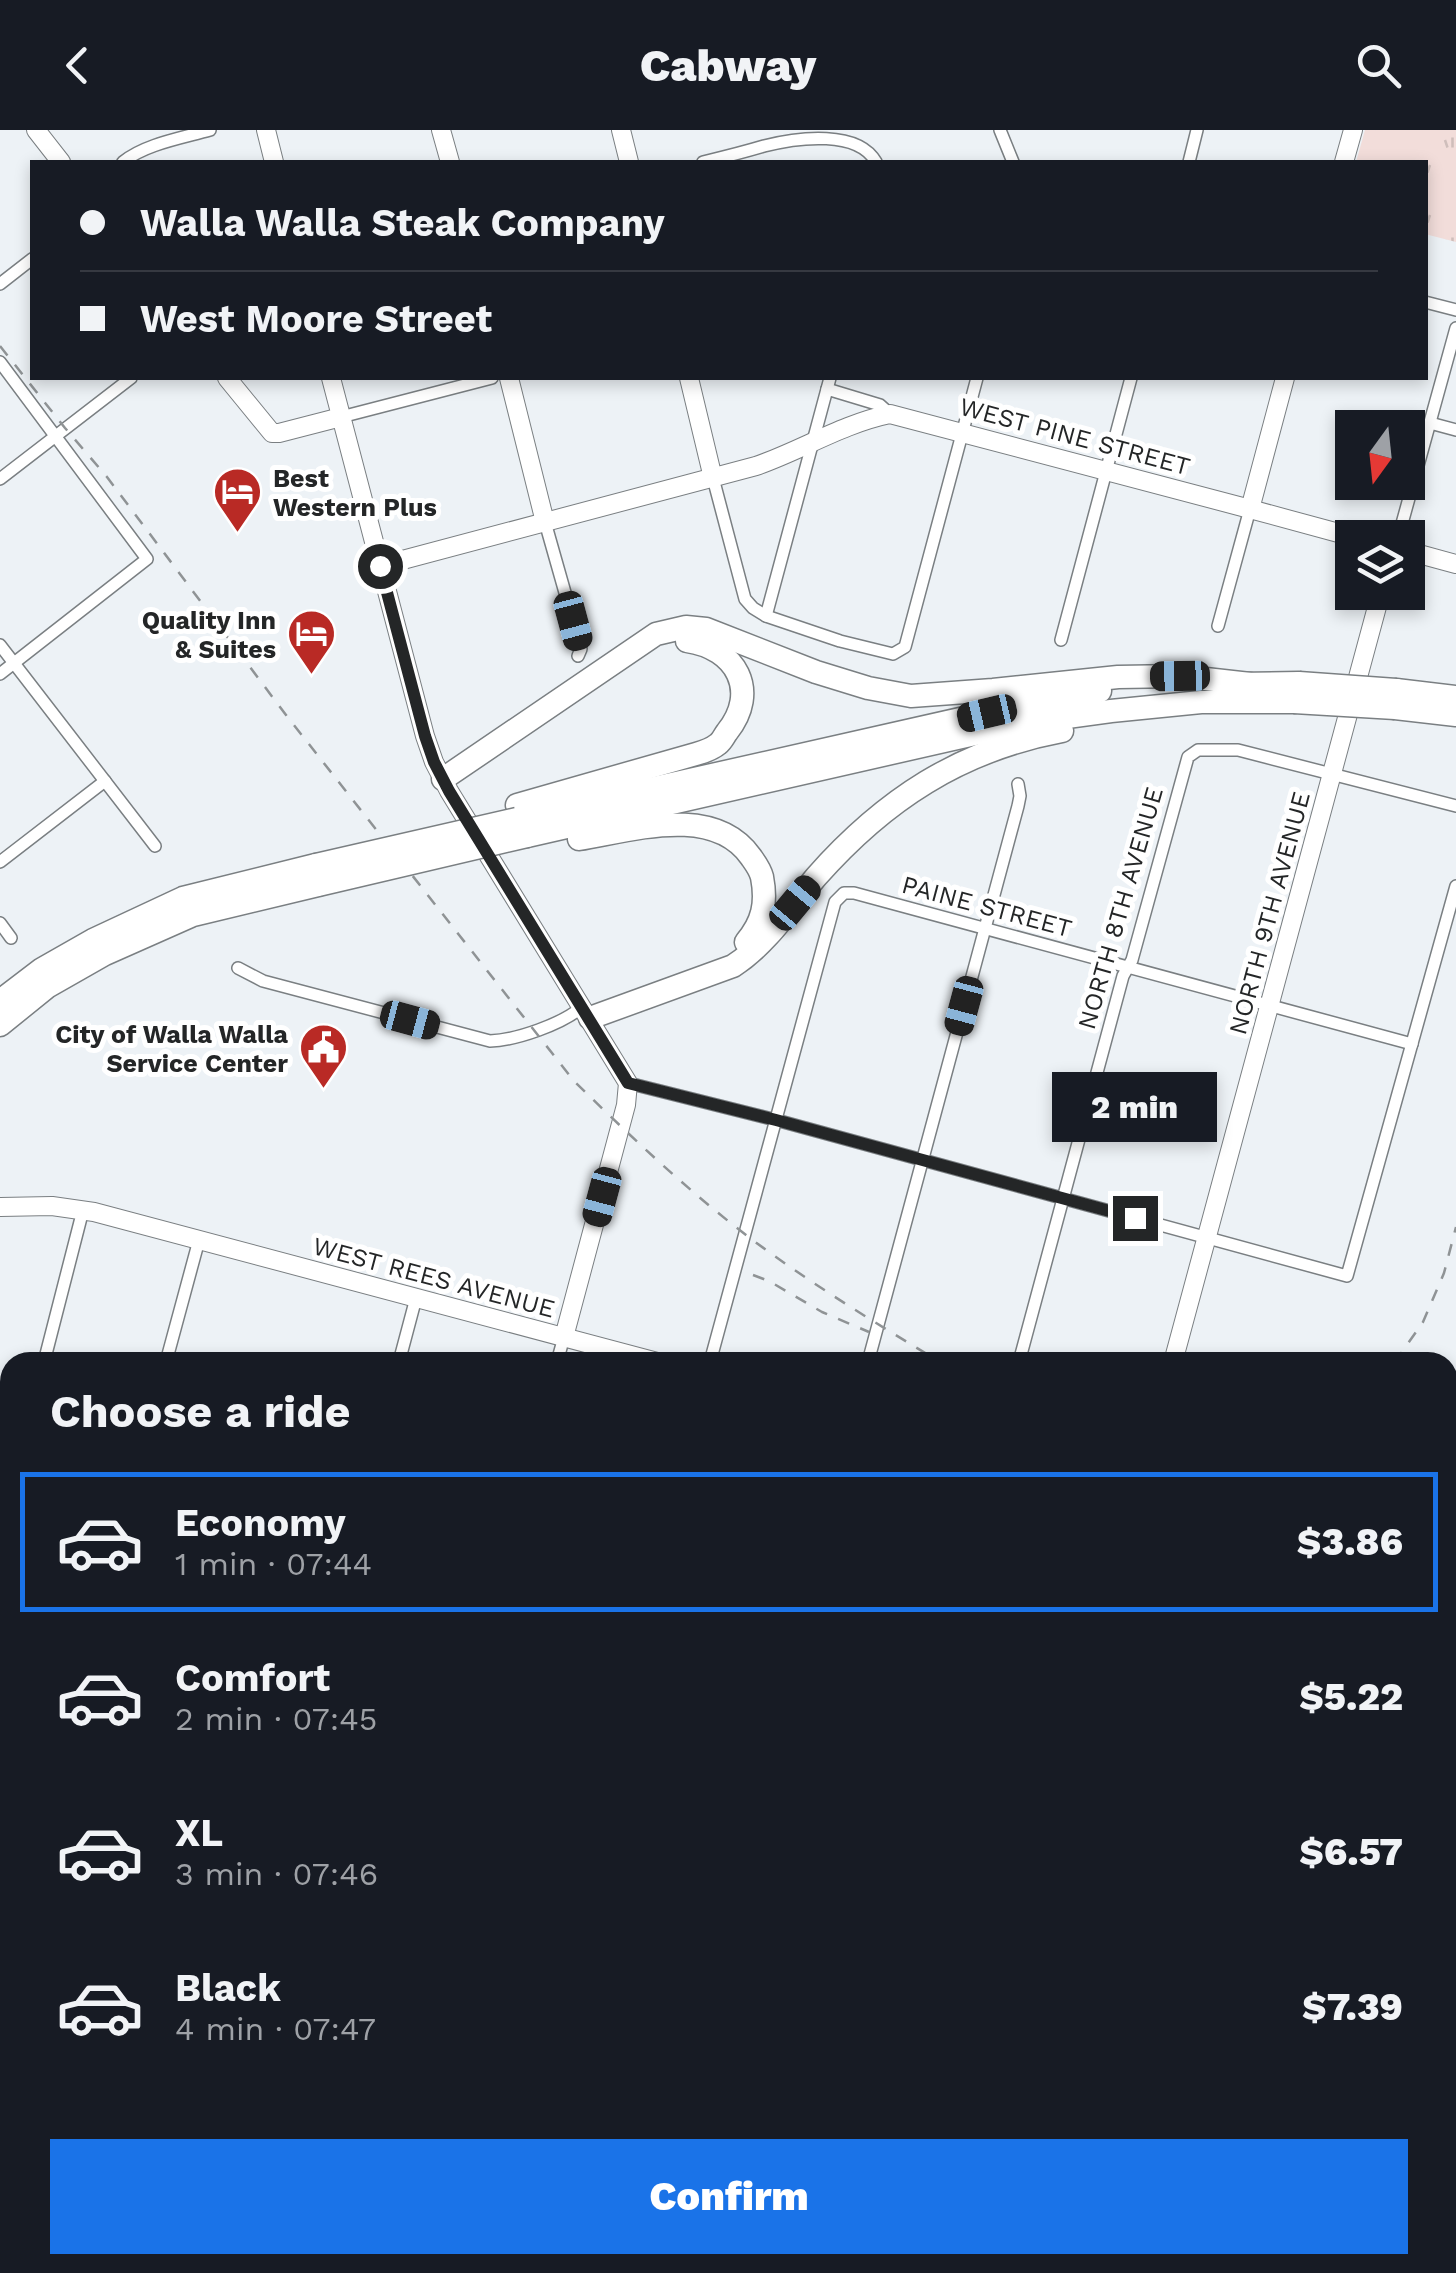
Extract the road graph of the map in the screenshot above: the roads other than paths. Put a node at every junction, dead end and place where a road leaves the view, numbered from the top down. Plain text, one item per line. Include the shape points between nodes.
1 (36, 130) edge
2 (210, 130) edge
3 (266, 130) edge
4 (441, 130) edge
5 (621, 130) edge
6 (1000, 130) edge
7 (1198, 130) edge
8 (1353, 130) edge
9 (800, 133) edge
10 (59, 160) edge
11 (125, 160) edge
12 (274, 160) edge
13 (449, 160) edge
14 (628, 160) edge
15 (711, 160) edge
16 (875, 160) edge
17 (1012, 160) edge
18 (1190, 160) edge
19 (1345, 160) edge
20 (30, 260) edge
21 (0, 284) edge
22 (1428, 303) edge
23 (1456, 310) edge
24 (1456, 328) edge
25 (0, 362) edge
26 (128, 380) edge
27 (229, 380) edge
28 (332, 380) edge
29 (484, 380) edge
30 (510, 380) edge
31 (690, 380) edge
32 (976, 380) edge
33 (1129, 380) edge
34 (1284, 380) edge
35 (828, 383) edge
36 (890, 414) junction
37 (342, 417) junction
38 (1430, 423) junction
39 (1456, 430) edge
40 (963, 432) junction
41 (56, 436) junction
42 (812, 443) junction
43 (1106, 470) junction
44 (714, 478) junction
45 (0, 479) edge
46 (1250, 509) junction
47 (1403, 520) edge
48 (545, 522) junction
49 (1335, 532) edge
50 (1425, 556) edge
51 (1456, 564) edge
52 (380, 566) junction
53 (1376, 610) edge
54 (766, 616) junction
55 (1218, 626) dead end
56 (1060, 640) dead end
57 (0, 645) edge
58 (578, 656) dead end
59 (14, 663) junction
60 (0, 674) edge
61 (1251, 692) junction
62 (1456, 697) edge
63 (1396, 700) junction
64 (1456, 714) edge
65 (1333, 774) junction
66 (105, 780) junction
67 (1018, 784) dead end
68 (446, 785) junction
69 (1456, 806) edge
70 (522, 827) junction
71 (155, 846) dead end
72 (0, 862) edge
73 (317, 875) junction
74 (1456, 886) edge
75 (0, 923) edge
76 (985, 928) junction
77 (11, 938) dead end
78 (238, 968) dead end
79 (1128, 968) junction
80 (0, 1001) edge
81 (1269, 1006) junction
82 (580, 1014) junction
83 (0, 1025) edge
84 (1412, 1044) junction
85 (628, 1083) junction
86 (776, 1120) junction
87 (922, 1160) junction
88 (1063, 1199) junction
89 (0, 1207) edge
90 (83, 1210) junction
91 (1207, 1238) junction
92 (198, 1240) junction
93 (416, 1298) junction
94 (564, 1337) junction
95 (47, 1352) edge
96 (169, 1352) edge
97 (402, 1352) edge
98 (560, 1352) edge
99 (620, 1352) edge
100 (713, 1352) edge
101 (871, 1352) edge
102 (1022, 1352) edge
103 (1176, 1352) edge

1 - 10 street
2 - 11 street
3 - 12 street
4 - 13 street
5 - 14 street
6 - 17 street
7 - 18 street
8 - 19 street
9 - 15 street
9 - 16 street via 854,139
20 - 21 street
22 - 23 street
24 - 38 street
25 - 41 street
26 - 41 street
27 - 37 street via 272,433
28 - 37 street
29 - 37 street
30 - 48 street
31 - 44 street
32 - 40 street
33 - 43 street
34 - 46 street
35 - 36 street
35 - 42 street
36 - 40 street, WEST PINE STREET
36 - 42 street
37 - 52 street
38 - 39 street
38 - 47 street
40 - 43 street, WEST PINE STREET
40 - 54 street via 906,647 886,654
41 - 45 street
41 - 59 street via 147,560
42 - 44 street
42 - 54 street
43 - 46 street, WEST PINE STREET
43 - 56 street
44 - 48 street
44 - 54 street via 745,599
46 - 49 street, WEST PINE STREET
46 - 55 street
48 - 52 street
48 - 58 street
50 - 51 street
52 - 68 street via 425,736
53 - 65 street, NORTH 9TH AVENUE
57 - 59 street
59 - 60 street
59 - 66 street
61 - 63 highway, bridge
61 - 68 highway via 1180,676 1118,676 911,696 686,627 656,634
61 - 70 highway via 1023,723
61 - 82 highway via 1208,712 1045,734 960,763 869,822 752,954 733,966
62 - 63 highway
63 - 64 highway
65 - 69 street
65 - 79 street, NORTH 8TH AVENUE via 1224,748 1188,757
65 - 81 street, NORTH 9TH AVENUE
66 - 71 street
66 - 72 street
67 - 76 street
68 - 70 highway via 652,650 683,640 707,644 730,660 741,678 742,705 717,745
68 - 82 street
70 - 73 highway, bridge
70 - 73 highway, bridge via 431,859
70 - 82 highway via 714,828 733,837 760,869 764,909 742,947
73 - 80 highway via 183,898 93,940
73 - 83 highway via 193,915 105,954 47,986
74 - 84 street
75 - 77 street
76 - 79 street, PAINE STREET
76 - 86 street, PAINE STREET via 841,895
76 - 87 street
78 - 82 street via 263,981 490,1041
79 - 81 street, PAINE STREET
79 - 88 street, NORTH 8TH AVENUE
81 - 84 street, PAINE STREET
81 - 91 street, NORTH 9TH AVENUE
82 - 85 street
84 - 91 street via 1347,1276
85 - 86 street
85 - 94 street
86 - 87 street
86 - 100 street
87 - 88 street
87 - 101 street
88 - 91 street
88 - 102 street, NORTH 8TH AVENUE
89 - 90 street, WEST REES AVENUE
90 - 92 street, WEST REES AVENUE
90 - 95 street
91 - 103 street, NORTH 9TH AVENUE
92 - 93 street, WEST REES AVENUE
92 - 96 street
93 - 94 street, WEST REES AVENUE
93 - 97 street
94 - 98 street
94 - 99 street, WEST REES AVENUE

